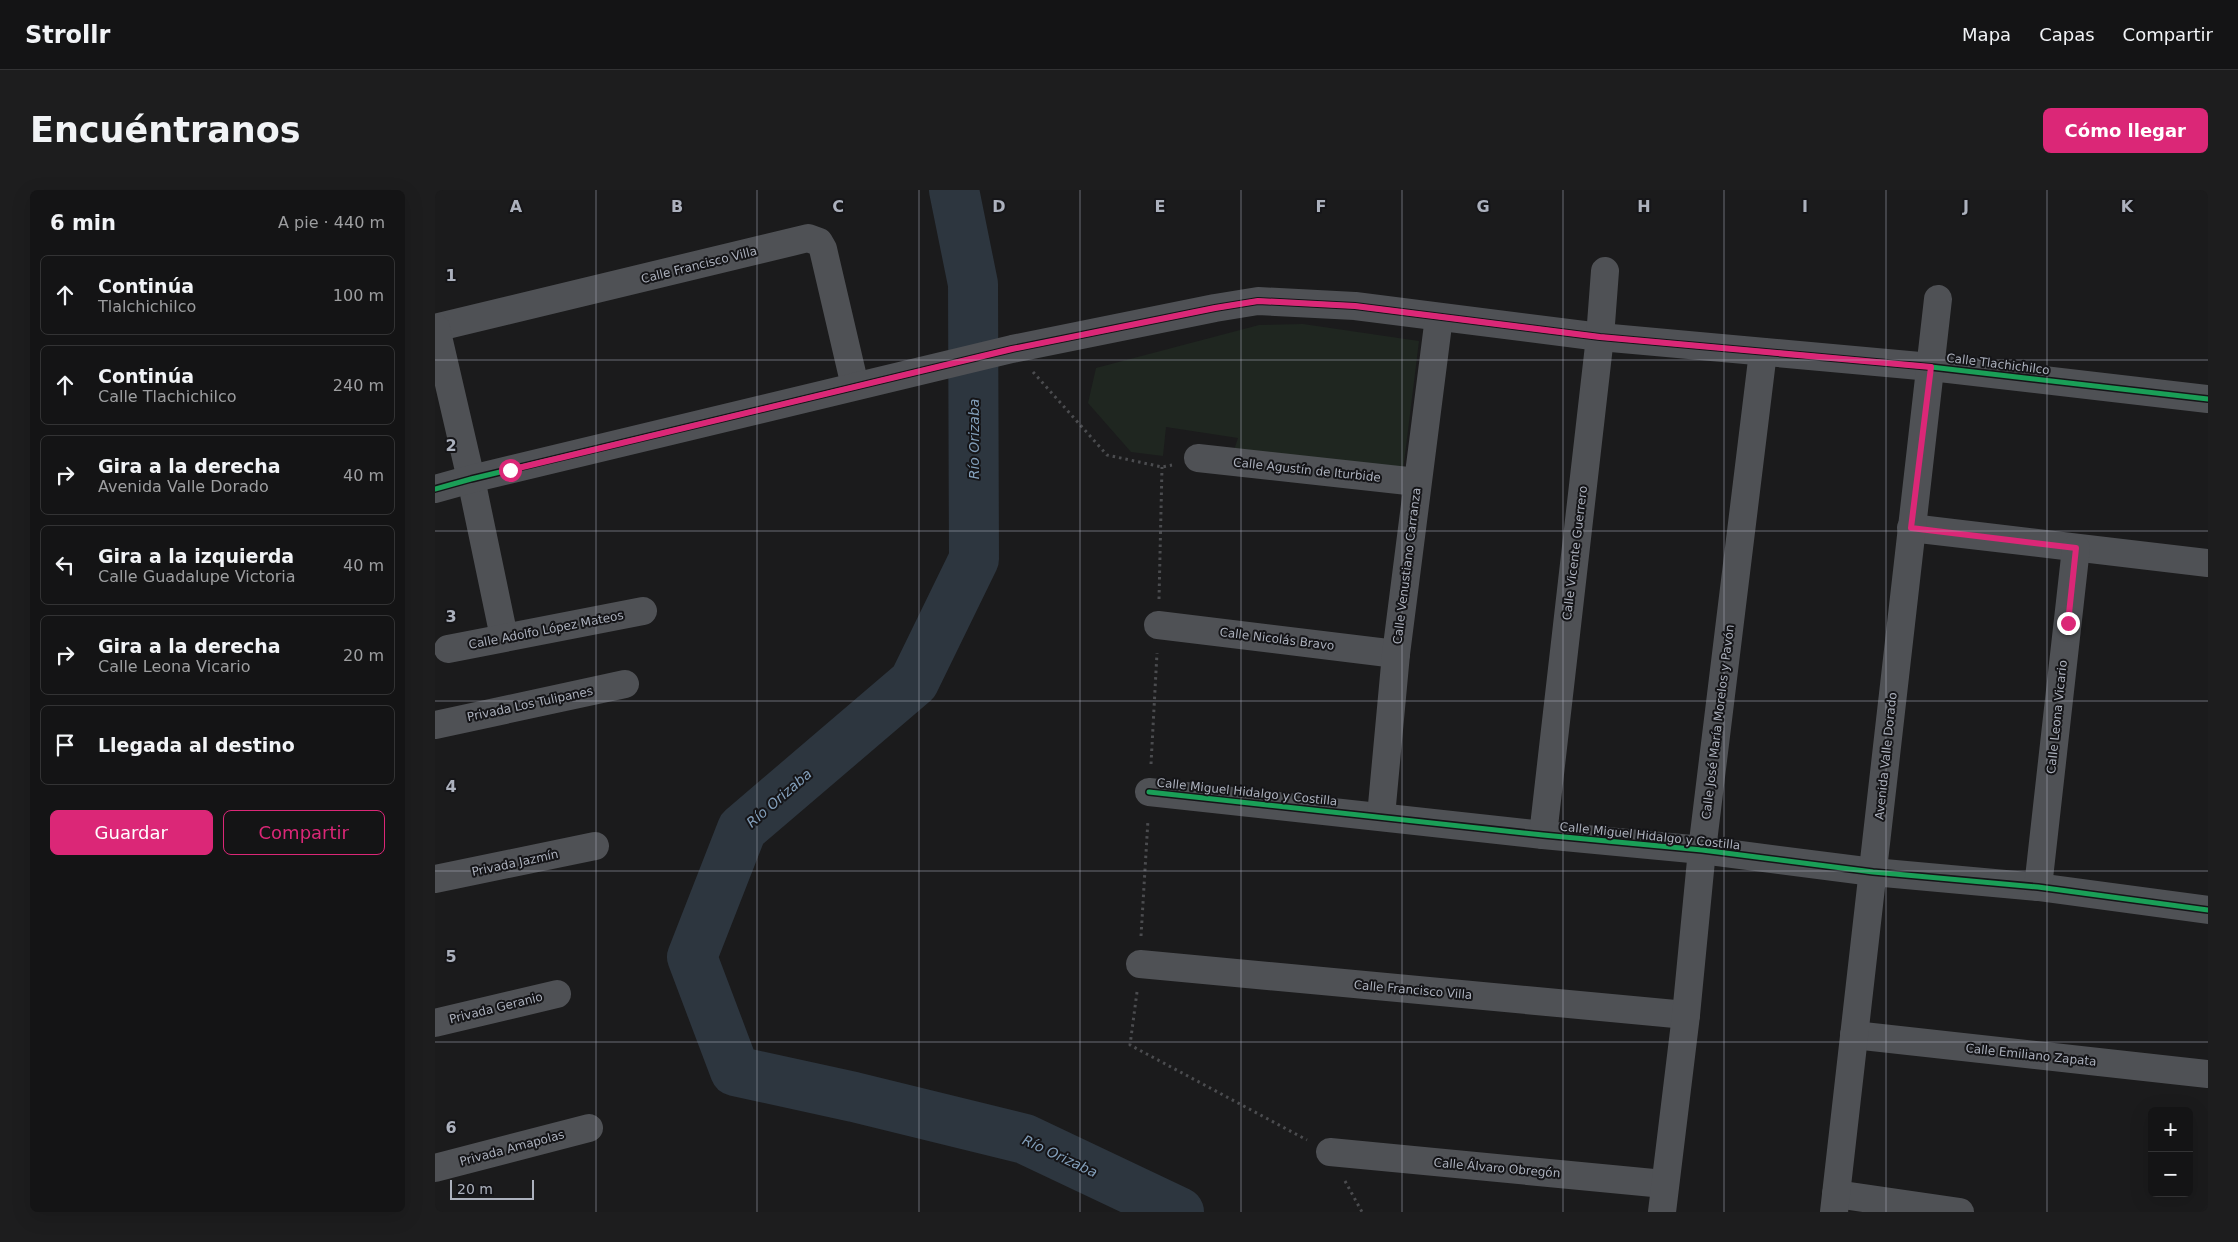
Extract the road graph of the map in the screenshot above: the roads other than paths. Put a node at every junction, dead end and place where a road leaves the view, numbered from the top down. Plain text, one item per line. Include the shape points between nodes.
1 (1605, 271) dead end
2 (1938, 299) dead end
3 (1439, 317) junction
4 (435, 328) edge
5 (1600, 337) junction
6 (1763, 352) junction
7 (1931, 367) junction
8 (855, 386) junction
9 (2208, 399) edge
10 (1198, 458) road end
11 (471, 479) junction
12 (1417, 482) junction
13 (435, 490) edge
14 (1911, 528) junction
15 (2076, 548) junction
16 (2208, 563) edge
17 (643, 611) dead end
18 (1158, 625) road end
19 (504, 637) junction
20 (448, 649) dead end
21 (1396, 654) junction
22 (625, 684) dead end
23 (435, 725) edge
24 (1149, 792) road end
25 (1381, 816) junction
26 (1543, 835) junction
27 (595, 846) dead end
28 (1702, 850) junction
29 (1873, 872) junction
30 (435, 879) edge
31 (2038, 887) junction
32 (2208, 907) edge
33 (1140, 964) road end
34 (557, 994) dead end
35 (1686, 1016) junction
36 (435, 1023) edge
37 (1854, 1035) junction
38 (2208, 1074) edge
39 (589, 1128) dead end
40 (1330, 1152) road end
41 (435, 1168) edge
42 (1664, 1184) junction
43 (1835, 1203) edge
44 (1662, 1212) edge
45 (1960, 1212) edge

1 - 5 street, Calle Vicente Guerrero
2 - 7 street, Avenida Valle Dorado
3 - 5 street, Calle Tlachichilco
3 - 8 street, Calle Tlachichilco via 1355,306 1258,301 1006,351
3 - 12 street, Calle Venustiano Carranza
4 - 8 street, Calle Francisco Villa via 808,238 819,242 823,249
4 - 11 street
5 - 6 street, Calle Tlachichilco
5 - 26 street, Calle Vicente Guerrero
6 - 7 street, Calle Tlachichilco
6 - 28 street, Calle José María Morelos y Pavón
7 - 9 street, Calle Tlachichilco
7 - 14 street, Avenida Valle Dorado
8 - 11 street, Calle Tlachichilco
10 - 12 street, Calle Agustín de Iturbide
11 - 13 street, Calle Tlachichilco
11 - 19 street
12 - 21 street, Calle Venustiano Carranza
14 - 15 street
14 - 29 street, Avenida Valle Dorado
15 - 16 street
15 - 31 street, Calle Leona Vicario
17 - 19 street, Calle Adolfo López Mateos
18 - 21 street, Calle Nicolás Bravo
19 - 20 street, Calle Adolfo López Mateos
21 - 25 street, Calle Venustiano Carranza
22 - 23 street, Privada Los Tulipanes
24 - 25 street, Calle Miguel Hidalgo y Costilla
25 - 26 street, Calle Miguel Hidalgo y Costilla
26 - 28 street, Calle Miguel Hidalgo y Costilla
27 - 30 street, Privada Jazmín
28 - 29 street, Calle Miguel Hidalgo y Costilla
28 - 35 street, Calle José María Morelos y Pavón
29 - 31 street, Calle Miguel Hidalgo y Costilla
29 - 37 street, Avenida Valle Dorado
31 - 32 street, Calle Miguel Hidalgo y Costilla
33 - 35 street, Calle Francisco Villa
34 - 36 street, Privada Geranio
35 - 42 street, Calle José María Morelos y Pavón
37 - 38 street, Calle Emiliano Zapata
37 - 43 street, Avenida Valle Dorado
39 - 41 street, Privada Amapolas
40 - 42 street, Calle Álvaro Obregón
42 - 44 street, Calle José María Morelos y Pavón
43 - 45 street

